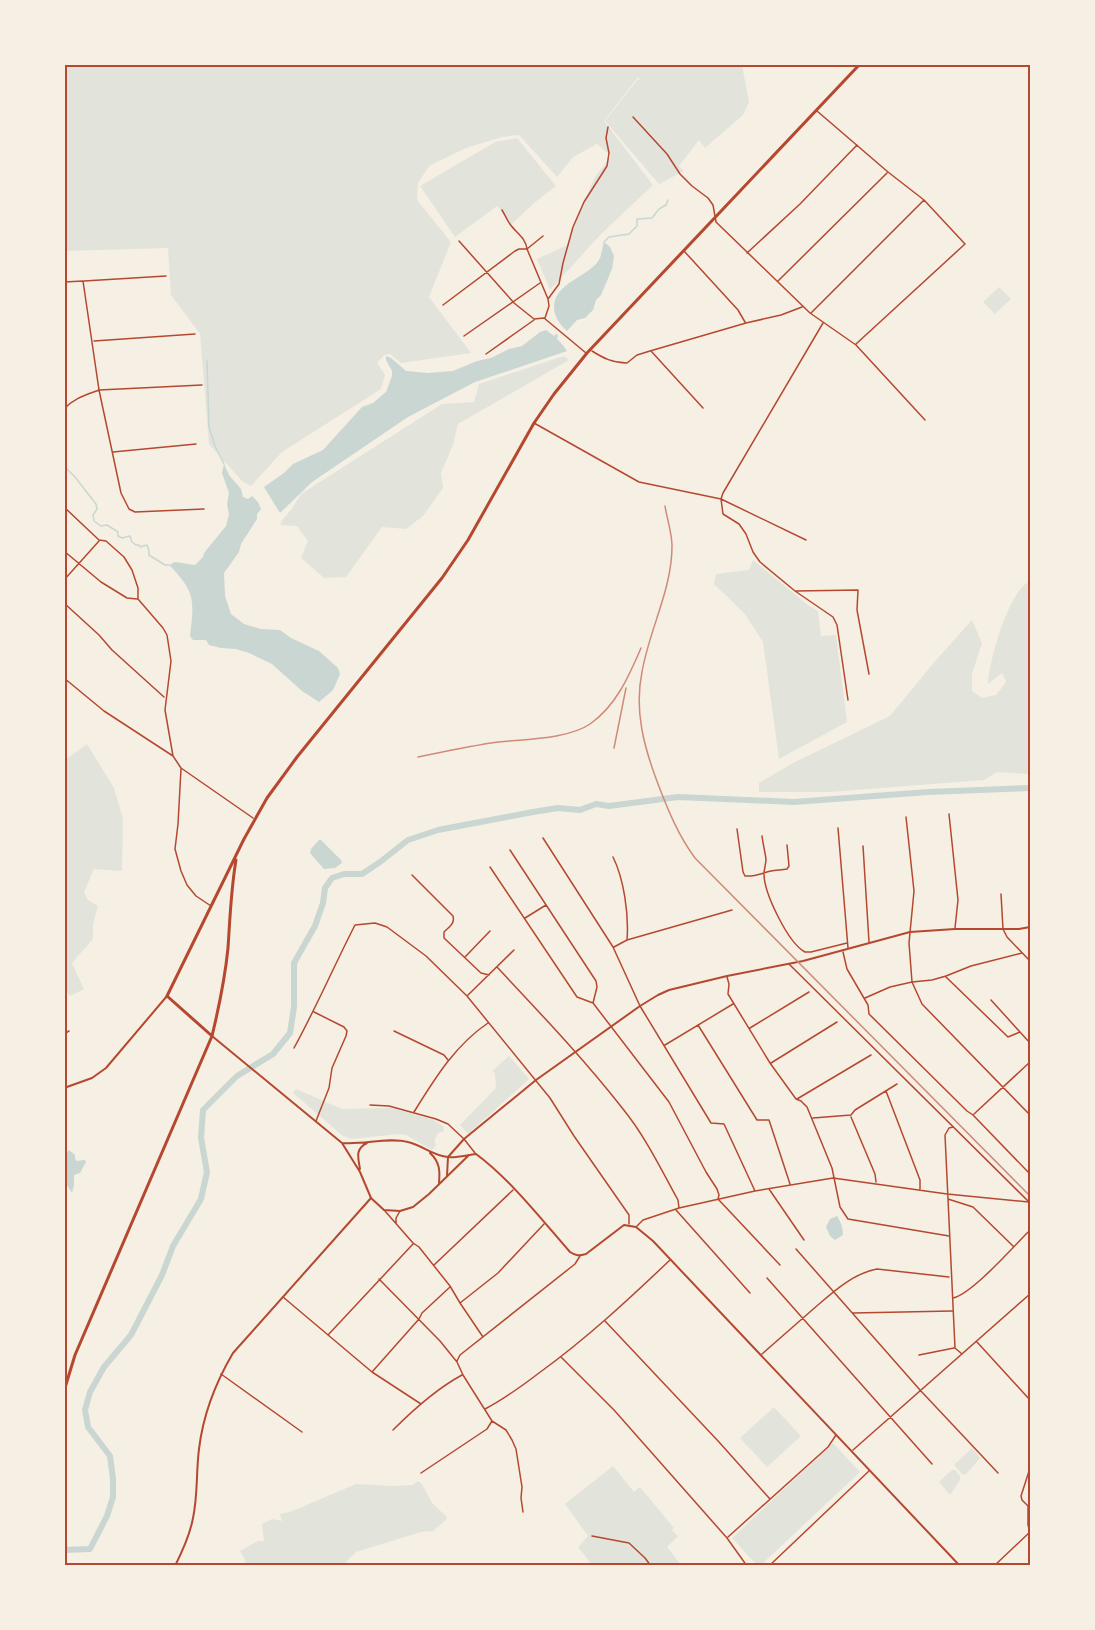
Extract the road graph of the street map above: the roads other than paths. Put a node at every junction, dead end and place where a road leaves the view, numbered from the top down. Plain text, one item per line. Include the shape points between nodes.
1 (860, 64) edge
2 (816, 110) junction
3 (633, 117) dead end
4 (608, 127) dead end
5 (857, 145) junction
6 (888, 172) junction
7 (924, 200) junction
8 (502, 210) dead end
9 (714, 219) junction
10 (543, 236) dead end
11 (459, 241) dead end
12 (527, 249) junction
13 (684, 251) junction
14 (747, 253) junction
15 (488, 273) junction
16 (166, 276) dead end
17 (83, 281) junction
18 (64, 282) edge
19 (777, 282) junction
20 (541, 283) junction
21 (548, 299) junction
22 (513, 303) junction
23 (443, 305) dead end
24 (803, 306) junction
25 (810, 313) junction
26 (544, 318) junction
27 (534, 319) junction
28 (746, 322) junction
29 (823, 323) junction
30 (195, 334) dead end
31 (464, 336) dead end
32 (92, 341) junction
33 (856, 345) junction
34 (650, 351) junction
35 (589, 352) junction
36 (486, 354) dead end
37 (202, 385) dead end
38 (99, 390) junction
39 (703, 408) dead end
40 (64, 409) edge
41 (925, 420) dead end
42 (534, 423) junction
43 (196, 444) dead end
44 (113, 452) junction
45 (722, 499) junction
46 (64, 507) edge
47 (204, 509) dead end
48 (99, 540) junction
49 (806, 540) dead end
50 (64, 551) edge
51 (79, 564) junction
52 (64, 580) edge
53 (795, 591) junction
54 (138, 599) junction
55 (64, 603) edge
56 (869, 674) dead end
57 (64, 678) edge
58 (166, 699) junction
59 (849, 700) dead end
60 (173, 756) junction
61 (181, 768) junction
62 (949, 814) dead end
63 (906, 817) dead end
64 (254, 819) junction
65 (838, 828) dead end
66 (737, 829) dead end
67 (762, 836) dead end
68 (543, 838) dead end
69 (787, 845) dead end
70 (863, 846) dead end
71 (510, 850) dead end
72 (237, 855) junction
73 (613, 857) dead end
74 (490, 867) dead end
75 (764, 874) junction
76 (412, 875) dead end
77 (220, 887) junction
78 (232, 893) junction
79 (1001, 894) dead end
80 (546, 905) junction
81 (211, 906) junction
82 (732, 910) dead end
83 (524, 919) junction
84 (1030, 927) edge
85 (955, 929) junction
86 (1003, 929) junction
87 (490, 931) dead end
88 (910, 932) junction
89 (627, 940) junction
90 (847, 943) junction
91 (869, 943) junction
92 (613, 947) junction
93 (848, 949) junction
94 (514, 950) dead end
95 (843, 951) junction
96 (1022, 953) junction
97 (465, 958) junction
98 (1030, 961) edge
99 (790, 964) junction
100 (497, 967) junction
101 (489, 975) junction
102 (727, 976) junction
103 (946, 976) junction
104 (912, 982) junction
105 (809, 992) dead end
106 (167, 996) junction
107 (467, 996) junction
108 (864, 998) junction
109 (991, 1000) dead end
110 (592, 1003) junction
111 (734, 1004) junction
112 (640, 1005) junction
113 (314, 1012) junction
114 (488, 1022) junction
115 (837, 1022) dead end
116 (698, 1025) junction
117 (610, 1027) junction
118 (749, 1029) junction
119 (69, 1031) dead end
120 (394, 1031) dead end
121 (1020, 1032) junction
122 (64, 1034) edge
123 (212, 1036) junction
124 (1030, 1043) edge
125 (664, 1046) junction
126 (294, 1048) dead end
127 (576, 1052) junction
128 (871, 1054) dead end
129 (449, 1061) junction
130 (1030, 1062) edge
131 (771, 1064) junction
132 (536, 1080) junction
133 (897, 1084) dead end
134 (1004, 1087) junction
135 (64, 1088) edge
136 (886, 1091) junction
137 (796, 1099) junction
138 (370, 1105) dead end
139 (414, 1112) junction
140 (974, 1114) junction
141 (851, 1115) junction
142 (1030, 1115) edge
143 (812, 1118) junction
144 (316, 1122) junction
145 (954, 1126) junction
146 (464, 1138) junction
147 (342, 1143) junction
148 (370, 1143) junction
149 (428, 1151) junction
150 (476, 1154) junction
151 (469, 1155) junction
152 (448, 1157) junction
153 (360, 1172) junction
154 (1030, 1174) edge
155 (447, 1176) junction
156 (833, 1178) junction
157 (876, 1183) junction
158 (439, 1184) junction
159 (790, 1185) junction
160 (769, 1189) junction
161 (514, 1190) junction
162 (920, 1190) junction
163 (755, 1191) junction
164 (947, 1194) junction
165 (371, 1198) junction
166 (718, 1199) junction
167 (947, 1199) junction
168 (1030, 1203) edge
169 (679, 1208) junction
170 (384, 1210) junction
171 (675, 1210) junction
172 (400, 1211) junction
173 (396, 1224) junction
174 (545, 1224) junction
175 (629, 1225) junction
176 (636, 1227) junction
177 (1030, 1230) edge
178 (949, 1236) junction
179 (804, 1240) dead end
180 (413, 1243) junction
181 (1014, 1247) junction
182 (796, 1249) dead end
183 (580, 1256) junction
184 (671, 1260) junction
185 (433, 1265) junction
186 (780, 1265) dead end
187 (951, 1277) junction
188 (767, 1278) dead end
189 (380, 1279) junction
190 (450, 1287) junction
191 (833, 1292) junction
192 (750, 1293) dead end
193 (1030, 1294) edge
194 (282, 1297) junction
195 (951, 1298) junction
196 (460, 1303) junction
197 (952, 1311) junction
198 (852, 1313) junction
199 (803, 1318) junction
200 (420, 1319) junction
201 (605, 1321) junction
202 (328, 1335) junction
203 (483, 1337) junction
204 (977, 1341) junction
205 (955, 1348) junction
206 (761, 1354) junction
207 (962, 1354) junction
208 (919, 1355) dead end
209 (561, 1357) junction
210 (457, 1362) junction
211 (372, 1372) junction
212 (221, 1374) junction
213 (463, 1375) junction
214 (920, 1390) junction
215 (64, 1391) edge
216 (1030, 1400) edge
217 (421, 1404) junction
218 (484, 1410) junction
219 (891, 1415) junction
220 (492, 1421) junction
221 (393, 1430) dead end
222 (302, 1432) dead end
223 (836, 1435) junction
224 (852, 1451) junction
225 (932, 1464) dead end
226 (1030, 1468) edge
227 (869, 1471) junction
228 (421, 1473) dead end
229 (998, 1473) dead end
230 (770, 1499) junction
231 (523, 1512) dead end
232 (1028, 1513) junction
233 (1030, 1516) edge
234 (592, 1536) dead end
235 (727, 1538) junction
236 (64, 1546) edge
237 (65, 1566) edge
238 (175, 1566) edge
239 (651, 1566) edge
240 (747, 1566) edge
241 (769, 1566) edge
242 (960, 1566) edge
243 (994, 1566) edge

1 - 2 main road
2 - 5 street
2 - 9 main road
3 - 9 street via 680,174 708,198
4 - 21 street via 607,166 584,202 573,227 559,284
5 - 6 street
5 - 14 street
6 - 7 street
6 - 19 street
7 - 25 street
7 - 33 street via 965,244
8 - 12 street
9 - 13 main road
9 - 14 street
10 - 12 street
11 - 15 street
12 - 15 street via 519,249
12 - 20 street
13 - 28 street
13 - 35 main road
14 - 19 street
15 - 22 street
15 - 23 street
16 - 17 street
17 - 18 street
17 - 32 street
19 - 24 street
20 - 21 street
20 - 22 street
21 - 26 street
22 - 27 street
22 - 31 street
24 - 25 street
24 - 28 street
25 - 29 street
26 - 27 street
26 - 35 street
27 - 36 street
28 - 34 street
29 - 33 street
29 - 45 street
30 - 32 street
32 - 38 street
33 - 41 street
34 - 35 street via 627,363
34 - 39 street
35 - 42 main road
37 - 38 street
38 - 40 street
38 - 44 street
42 - 45 street via 639,482
42 - 64 main road via 455,561 297,757
43 - 44 street
44 - 47 street via 121,493 129,509
45 - 49 street
45 - 53 street via 723,514 739,524 760,562
46 - 48 street
48 - 51 street
48 - 54 street via 124,556 138,588
50 - 51 street
51 - 52 street
51 - 54 street via 127,598
53 - 56 street via 858,590 857,610
53 - 59 street via 833,617 837,625
54 - 58 street via 167,635 171,661
55 - 58 street
57 - 60 street via 104,711
58 - 60 street
60 - 61 street
61 - 64 street
61 - 81 street via 175,849 187,885
62 - 85 street via 958,900
63 - 88 street via 914,891
64 - 72 main road
65 - 90 street
66 - 75 street via 745,876
67 - 75 street
68 - 92 street
69 - 75 street via 787,869
70 - 91 street
71 - 80 street
72 - 77 main road
72 - 78 main road
73 - 89 street via 622,879
74 - 83 street
75 - 90 street via 786,931 802,950 811,952
76 - 97 street via 453,916 444,938
77 - 78 main road via 227,887
77 - 81 main road
78 - 123 main road via 225,970
79 - 86 street
80 - 83 street
80 - 110 street via 596,981
81 - 106 main road
82 - 89 street
83 - 110 street via 577,997
84 - 86 main road
85 - 86 main road
85 - 88 main road
86 - 96 street
87 - 97 street
88 - 91 main road
88 - 104 street
89 - 92 street
90 - 93 street
91 - 93 main road
92 - 112 street
93 - 95 main road
94 - 100 street
95 - 99 main road
95 - 108 street via 847,969
96 - 98 street
96 - 103 street
97 - 101 street
99 - 102 main road
99 - 145 street
100 - 101 street
100 - 127 street
101 - 107 street
102 - 111 street via 728,994
102 - 112 main road via 669,990
103 - 104 street
103 - 121 street via 1008,1037
104 - 108 street
104 - 134 street via 922,1004
105 - 118 street
106 - 123 main road
106 - 135 main road via 106,1068
107 - 113 street via 426,956 387,927 375,923 355,925
107 - 114 street
108 - 140 street via 869,1014
109 - 121 street
110 - 117 street
111 - 116 street
111 - 118 street
112 - 117 main road
112 - 125 street
113 - 126 street
113 - 144 street via 346,1031
114 - 129 street
114 - 132 street
115 - 131 street
116 - 125 street
116 - 159 street via 757,1120 769,1120
117 - 127 main road
117 - 166 street via 669,1102 717,1189
118 - 131 street
119 - 122 street
120 - 129 street
121 - 124 street
123 - 144 main road
123 - 215 main road via 75,1355
125 - 163 street via 711,1123 724,1124
127 - 132 main road
127 - 169 street via 624,1109 678,1200
128 - 137 street
129 - 139 street
130 - 134 street
131 - 137 street
132 - 146 main road
132 - 175 street via 629,1215
133 - 136 street
134 - 140 street
134 - 142 street
136 - 141 street
136 - 162 street via 920,1180
137 - 143 street via 807,1107
138 - 139 street
139 - 146 street via 448,1125
140 - 154 street
141 - 143 street
141 - 157 street
143 - 156 street
144 - 147 main road
145 - 164 street via 945,1135
145 - 168 street
146 - 150 street
146 - 152 main road
147 - 148 main road
147 - 153 main road
148 - 149 main road via 410,1142
148 - 153 main road via 358,1151
149 - 152 main road
149 - 158 main road via 439,1166
150 - 151 main road
150 - 161 main road
151 - 152 main road
151 - 155 main road
152 - 155 main road
153 - 165 main road
155 - 158 main road
156 - 157 street
156 - 159 street
156 - 178 street via 840,1207 848,1219
157 - 162 street
158 - 172 main road via 413,1207
159 - 160 street
160 - 163 street
160 - 179 street
161 - 174 main road
161 - 185 street
162 - 164 street
163 - 166 street
164 - 167 street
164 - 168 street
165 - 170 main road
165 - 194 main road
166 - 169 street
166 - 186 street
167 - 178 street
167 - 181 street via 973,1207
169 - 171 street
170 - 172 main road
170 - 173 street
171 - 176 street via 643,1220
171 - 192 street
172 - 173 street
173 - 180 street
174 - 183 main road via 570,1252
174 - 196 street via 498,1273
175 - 176 main road
175 - 183 main road via 620,1227
176 - 184 main road
177 - 181 street
178 - 187 street
180 - 185 street
180 - 189 street
181 - 195 street via 960,1296
182 - 191 street
183 - 203 street
184 - 201 street
184 - 206 main road
185 - 190 street
187 - 191 street via 877,1269 855,1276
187 - 195 street
188 - 199 street
189 - 200 street
189 - 202 street
190 - 196 street
190 - 200 street
191 - 198 street
191 - 199 street
193 - 204 street
194 - 202 street
194 - 212 main road via 232,1353
195 - 197 street
196 - 203 street
197 - 198 street
197 - 205 street
198 - 214 street
199 - 206 street
199 - 219 street
200 - 210 street
200 - 211 street
201 - 209 street
201 - 230 street
202 - 211 street
203 - 210 street
204 - 207 street
204 - 216 street
205 - 207 street
205 - 208 street
206 - 223 main road
207 - 214 street
209 - 218 street
209 - 235 street via 614,1410
210 - 213 street
211 - 217 street
212 - 222 street
212 - 238 main road via 199,1446 194,1518
213 - 217 street
213 - 218 street
214 - 219 street
214 - 229 street
217 - 221 street
218 - 220 street
219 - 224 street
219 - 225 street
220 - 228 street via 487,1430
220 - 231 street via 506,1430 516,1449
223 - 224 main road
223 - 230 street via 828,1447
224 - 227 main road
226 - 232 street via 1021,1496
227 - 241 street
227 - 242 main road
230 - 235 street
232 - 233 street
232 - 243 street via 1030,1532
234 - 239 street via 629,1543
235 - 240 street
236 - 237 main road

